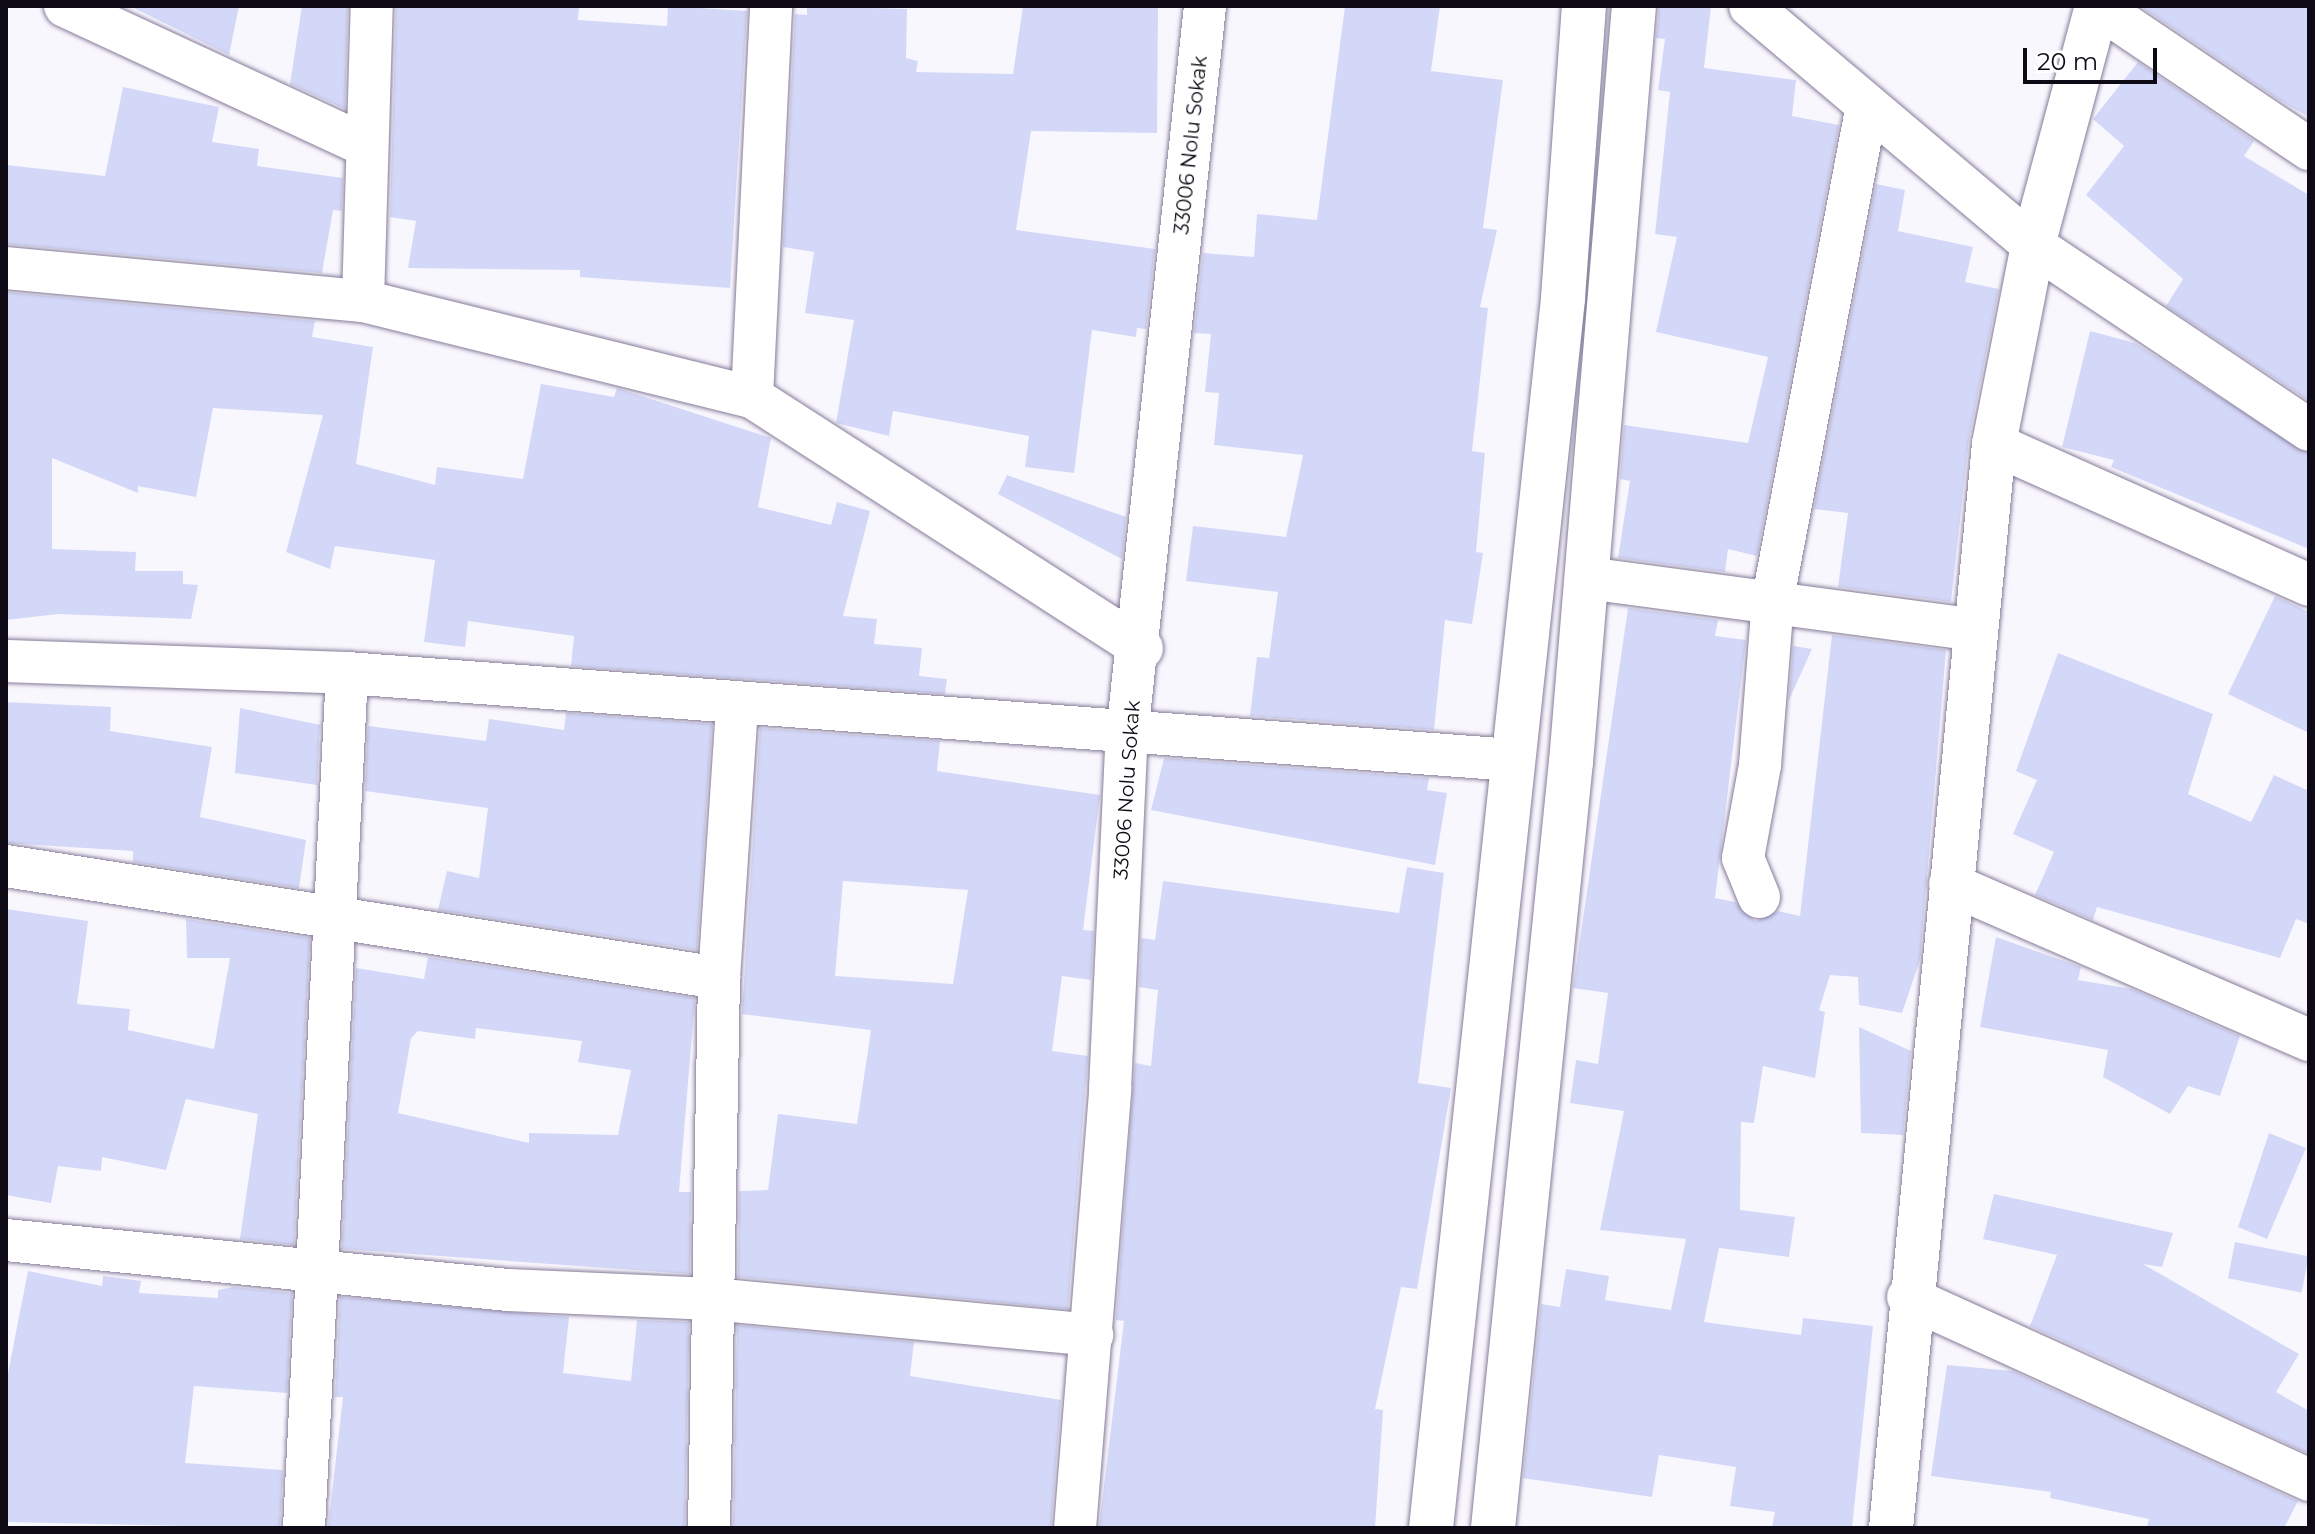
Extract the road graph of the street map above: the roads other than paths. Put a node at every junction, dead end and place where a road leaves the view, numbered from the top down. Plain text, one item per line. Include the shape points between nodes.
1 (65, 6) edge
2 (372, 6) edge
3 (771, 6) edge
4 (1205, 6) edge
5 (1584, 6) edge
6 (1634, 6) edge
7 (1750, 6) edge
8 (2097, 6) edge
9 (1866, 110) junction
10 (366, 146) junction
11 (2309, 149) edge
12 (2033, 245) junction
13 (6, 268) edge
14 (363, 301) junction
15 (752, 397) junction
16 (2309, 430) edge
17 (1994, 444) junction
18 (1587, 578) junction
19 (2309, 585) edge
20 (1773, 598) junction
21 (1976, 630) junction
22 (1142, 648) junction
23 (6, 661) edge
24 (347, 673) junction
25 (737, 706) junction
26 (1127, 735) junction
27 (1511, 760) junction
28 (6, 866) edge
29 (1950, 884) junction
30 (1759, 897) dead end
31 (336, 912) junction
32 (719, 978) junction
33 (2309, 1040) edge
34 (6, 1240) edge
35 (315, 1267) junction
36 (1908, 1297) junction
37 (712, 1299) junction
38 (1092, 1335) junction
39 (2309, 1480) edge
40 (304, 1528) edge
41 (709, 1528) edge
42 (1075, 1528) edge
43 (1431, 1528) edge
44 (1493, 1528) edge
45 (1891, 1528) edge

1 - 10 street
2 - 10 street
3 - 15 street
4 - 22 street, 33006 Nolu Sokak
5 - 27 main road via 1563,298
6 - 18 main road
7 - 9 street
8 - 11 street
8 - 12 main road
9 - 12 street
9 - 20 street
10 - 14 street
12 - 16 street
12 - 17 main road
13 - 14 street
14 - 15 street
15 - 22 street
17 - 19 street
17 - 21 main road
18 - 20 street
18 - 44 main road
20 - 21 street
20 - 30 street via 1760,765 1743,858
21 - 29 main road
22 - 26 street, 33006 Nolu Sokak
23 - 24 street
24 - 25 street
24 - 31 street
25 - 26 street
25 - 32 street
26 - 27 street
26 - 38 street, 33006 Nolu Sokak
27 - 43 main road
28 - 31 street
29 - 33 street
29 - 36 main road
31 - 32 street
31 - 35 street
32 - 37 street
34 - 35 street
35 - 37 street via 508,1290
35 - 40 street via 313,1470
36 - 39 street
36 - 45 main road
37 - 38 street
37 - 41 street
38 - 42 street, 33006 Nolu Sokak

